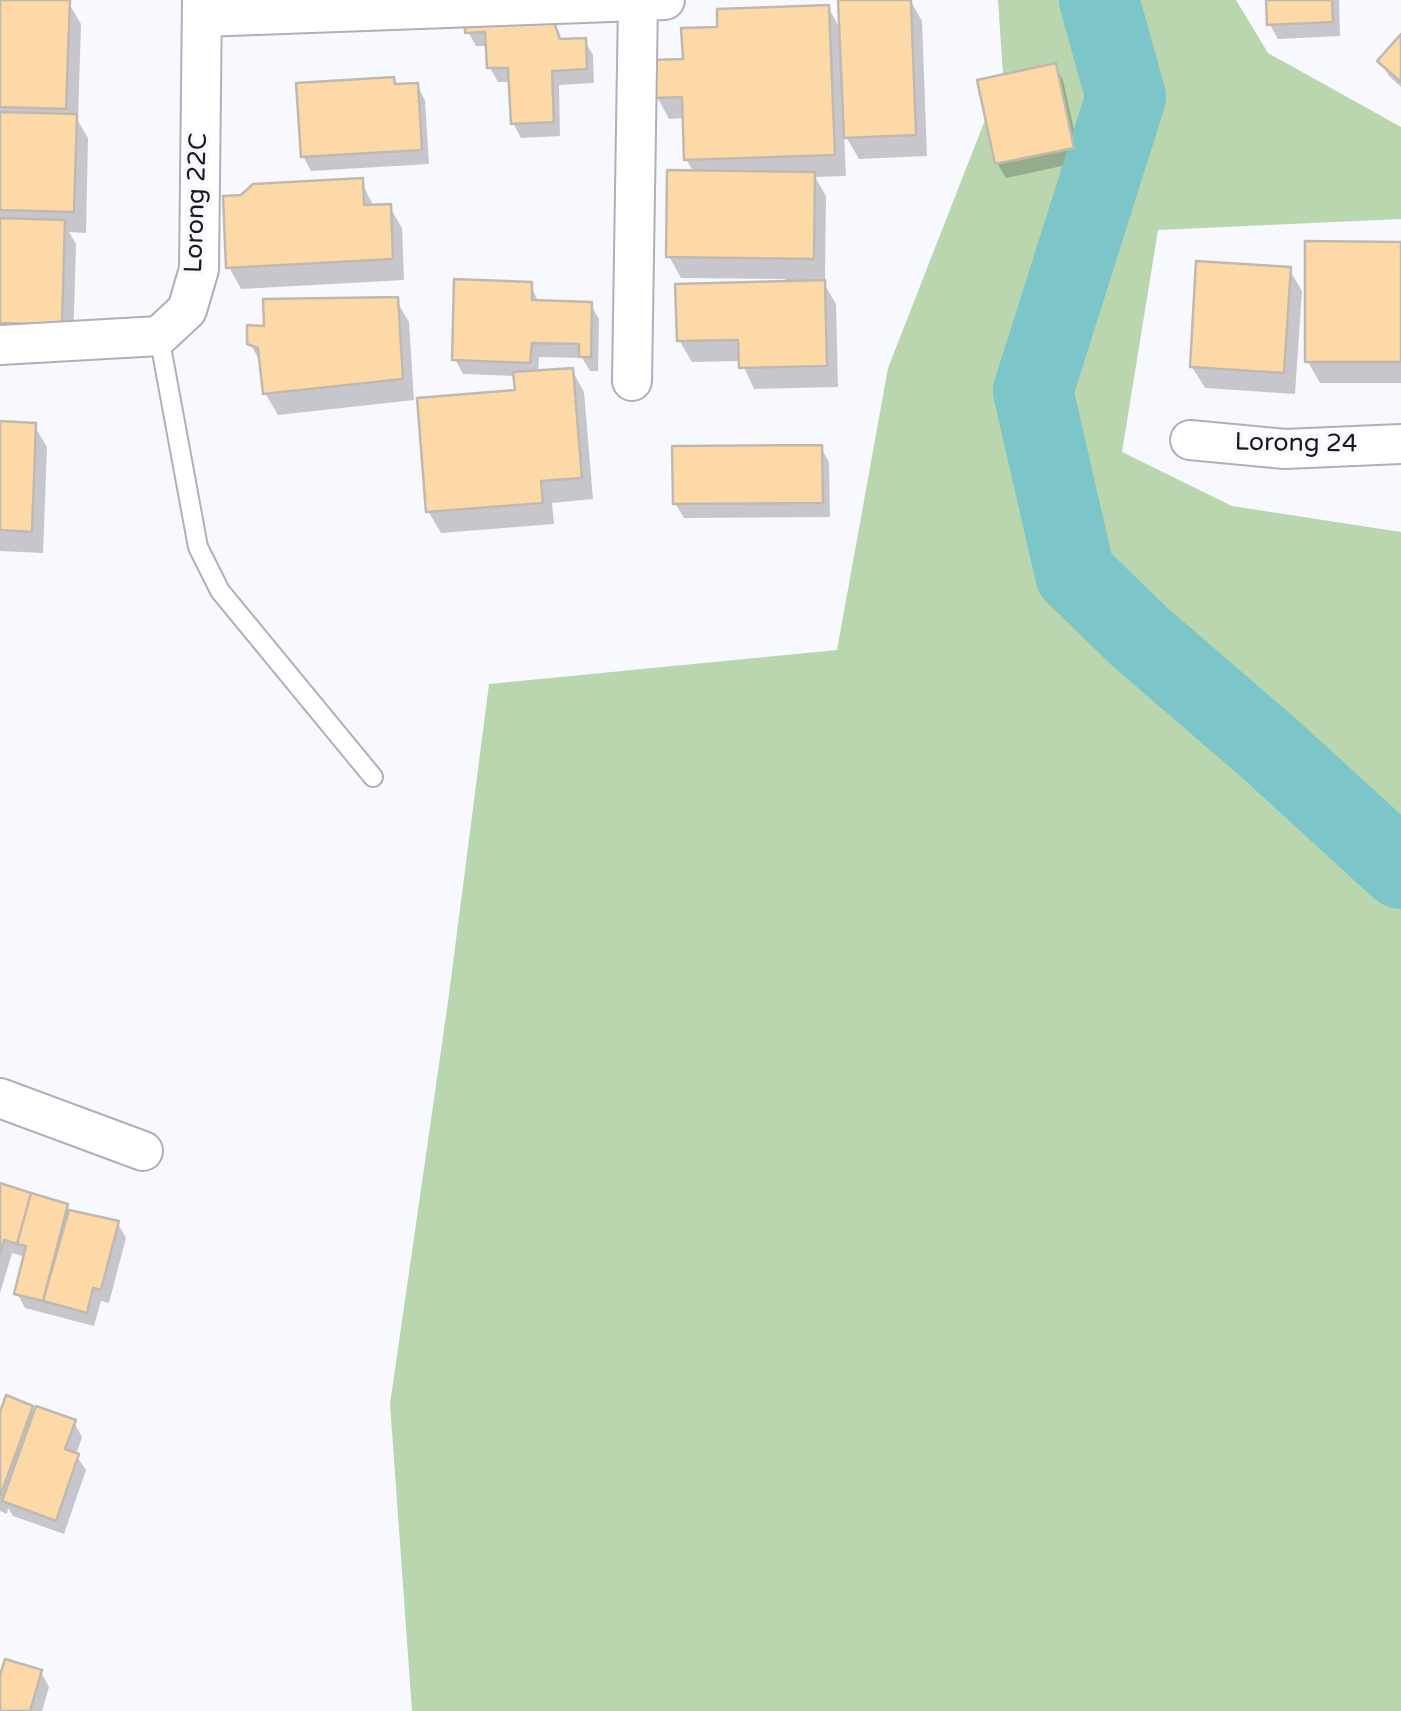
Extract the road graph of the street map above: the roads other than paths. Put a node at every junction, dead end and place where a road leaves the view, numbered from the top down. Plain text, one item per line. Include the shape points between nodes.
1 (651, 1) edge
2 (202, 8) edge
3 (159, 336) junction
4 (0, 345) edge
5 (632, 381) dead end
6 (1190, 440) dead end
7 (1401, 444) edge
8 (373, 776) dead end
9 (0, 1098) edge
10 (142, 1151) dead end

1 - 2 street
1 - 5 street
2 - 3 street, Lorong 22C via 198,269 187,310
3 - 4 street
3 - 8 lane via 198,547 220,591
6 - 7 street, Lorong 24 via 1286,449
9 - 10 street

